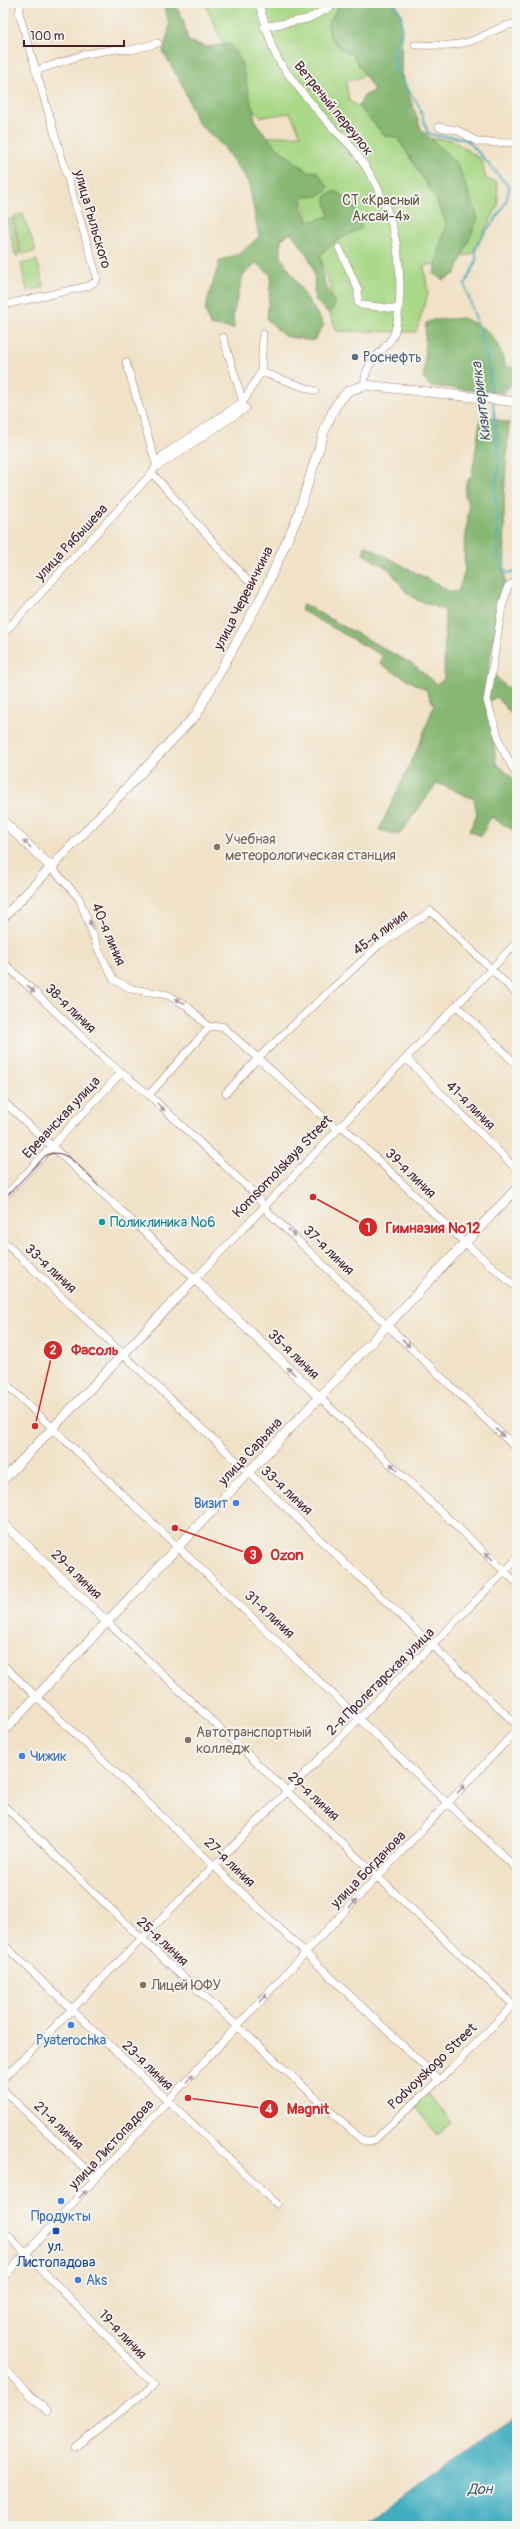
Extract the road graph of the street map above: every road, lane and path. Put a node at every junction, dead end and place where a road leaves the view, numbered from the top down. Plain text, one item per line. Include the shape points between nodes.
1 (21, 3) edge
2 (258, 3) edge
3 (331, 7) dead end
4 (517, 23) edge
5 (264, 27) junction
6 (158, 43) dead end
7 (415, 45) dead end
8 (35, 72) junction
9 (439, 127) dead end
10 (517, 143) edge
11 (339, 248) dead end
12 (3, 305) edge
13 (397, 309) junction
14 (263, 334) dead end
15 (223, 337) dead end
16 (126, 362) dead end
17 (261, 372) junction
18 (365, 384) junction
19 (315, 391) dead end
20 (517, 402) edge
21 (244, 405) junction
22 (157, 467) junction
23 (152, 473) junction
24 (247, 580) dead end
25 (517, 581) edge
26 (3, 634) edge
27 (517, 776) edge
28 (3, 821) edge
29 (51, 867) junction
30 (3, 918) edge
31 (517, 942) edge
32 (3, 962) edge
33 (492, 970) junction
34 (517, 994) edge
35 (458, 1006) junction
36 (208, 1027) junction
37 (259, 1057) junction
38 (406, 1058) junction
39 (517, 1065) edge
40 (122, 1072) junction
41 (226, 1093) dead end
42 (149, 1095) junction
43 (3, 1101) edge
44 (339, 1127) junction
45 (51, 1147) junction
46 (517, 1170) edge
47 (517, 1188) edge
48 (3, 1198) edge
49 (264, 1206) junction
50 (3, 1241) edge
51 (464, 1242) junction
52 (195, 1279) junction
53 (517, 1288) edge
54 (387, 1324) junction
55 (123, 1352) junction
56 (3, 1381) edge
57 (320, 1397) junction
58 (53, 1428) junction
59 (517, 1449) edge
60 (249, 1472) junction
61 (3, 1480) edge
62 (3, 1523) edge
63 (179, 1546) junction
64 (517, 1559) edge
65 (505, 1571) junction
66 (517, 1583) edge
67 (107, 1622) junction
68 (433, 1646) junction
69 (3, 1665) edge
70 (36, 1696) junction
71 (361, 1718) junction
72 (517, 1726) edge
73 (517, 1730) edge
74 (3, 1732) edge
75 (288, 1790) junction
76 (448, 1802) junction
77 (3, 1805) edge
78 (214, 1864) junction
79 (517, 1869) edge
80 (379, 1877) junction
81 (141, 1938) junction
82 (3, 1944) edge
83 (306, 1952) junction
84 (516, 2004) edge
85 (72, 2010) junction
86 (236, 2026) junction
87 (3, 2079) edge
88 (438, 2079) junction
89 (3, 2090) edge
90 (168, 2102) junction
91 (362, 2140) joint
92 (96, 2179) junction
93 (277, 2204) dead end
94 (3, 2230) edge
95 (27, 2252) junction
96 (3, 2278) edge
97 (3, 2368) edge
98 (47, 2411) dead end
99 (75, 2447) dead end

1 - 8 street, улица Рыльского via 19,13
2 - 5 street, Ветреный переулок
3 - 5 street via 307,18
4 - 7 street via 452,45
5 - 13 street, Ветреный переулок via 283,67 331,126 356,152 377,189 393,231 398,255 400,286
6 - 8 street via 131,50 117,49 85,54
8 - 12 street, улица Рыльского via 97,277 89,286
9 - 10 street via 457,130 478,142
11 - 13 street via 358,289 358,303
13 - 18 street, Ветреный переулок via 394,336 375,356 364,378
14 - 17 street, улица Рябышева
15 - 21 street
16 - 22 street
17 - 19 street
17 - 21 street, улица Рябышева
18 - 20 street, улица Черевичкина
18 - 29 street, улица Черевичкина via 352,388 342,395 336,405 326,426 297,518 263,594 196,715
21 - 22 street, улица Рябышева via 187,443
22 - 23 street, улица Рябышева
23 - 24 street
23 - 26 street, улица Рябышева
25 - 27 street via 508,586 502,607 487,701 502,748
29 -> 28 street, 40-я линия
29 - 30 street, улица Черевичкина
36 -> 29 street, 40-я линия via 187,1006 168,995 132,989 114,980 99,951 79,898
31 - 33 street, Komsomolskaya Street
32 -> 40 street, 38-я линия via 106,1060
33 - 34 street, 45-я линия
33 - 35 street, Komsomolskaya Street
33 - 37 street, 45-я линия via 431,911 379,945
35 - 38 street, Komsomolskaya Street
35 - 39 street
36 - 37 street, 39-я линия via 222,1026
36 - 42 street
37 - 41 street
37 - 44 street, 39-я линия
38 - 44 street, Komsomolskaya Street
38 - 46 street, 41-я линия
40 - 42 street, 37-я линия
40 - 45 street, Ереванская улица
42 -> 49 street, 37-я линия via 256,1195
43 - 45 street, 35-я линия
44 - 49 street, Komsomolskaya Street
44 - 51 street, 39-я линия
45 - 48 street, Ереванская улица
45 - 52 street, 35-я линия
47 - 51 street, улица Сарьяна
49 - 52 street, Komsomolskaya Street
49 -> 54 street, 37-я линия
50 - 55 street, 33-я линия
51 - 53 street, 39-я линия
51 - 54 street, улица Сарьяна
52 - 55 street, Komsomolskaya Street
57 -> 52 street, 35-я линия
54 - 57 street, улица Сарьяна
54 -> 59 street, 37-я линия
55 - 58 street, Komsomolskaya Street
55 - 60 street, 33-я линия
56 - 58 street, 31-я линия
57 - 60 street, улица Сарьяна
65 -> 57 street, 35-я линия
58 - 61 street, Komsomolskaya Street
58 - 63 street, 31-я линия
60 - 63 street, улица Сарьяна
60 - 68 street, 33-я линия
62 - 67 street, 29-я линия
63 - 67 street, улица Сарьяна
63 - 71 street, 31-я линия
64 - 65 street, 2-я Пролетарская улица
65 - 66 street, 35-я линия
65 - 68 street, 2-я Пролетарская улица
67 - 70 street, улица Сарьяна
67 - 75 street, 29-я линия
68 - 71 street, 2-я Пролетарская улица
68 - 72 street, 33-я линия
69 - 70 street, 27-я линия
70 - 74 street, улица Сарьяна
70 - 78 street, 27-я линия
71 - 75 street, 2-я Пролетарская улица
71 - 76 street, 31-я линия
76 -> 73 street, улица Богданова
75 - 78 street, 2-я Пролетарская улица
75 - 80 street, 29-я линия
76 - 79 street, 31-я линия
76 - 80 street, улица Богданова
77 - 81 street, 25-я линия
78 - 81 street, 2-я Пролетарская улица
78 - 83 street, 27-я линия
83 -> 80 street, улица Богданова
80 - 84 street, 29-я линия
81 - 85 street, 2-я Пролетарская улица
81 - 86 street, 25-я линия
82 - 85 street, 23-я линия
86 -> 83 street, улица Богданова
83 - 88 street, 27-я линия
84 - 88 street, Podvoyskogo Street
85 - 87 street, 2-я Пролетарская улица
85 - 90 street, 23-я линия
90 -> 86 street, улица Листопадова
86 - 91 street, 25-я линия
88 - 91 street, Podvoyskogo Street via 373,2141
89 - 92 street, 21-я линия
90 - 92 street, улица Листопадова
90 - 93 street, 23-я линия
95 -> 92 street, улица Листопадова
94 - 95 street, 19-я линия
95 - 96 street, улица Листопадова
95 - 99 street, 19-я линия via 154,2385
97 - 98 street

